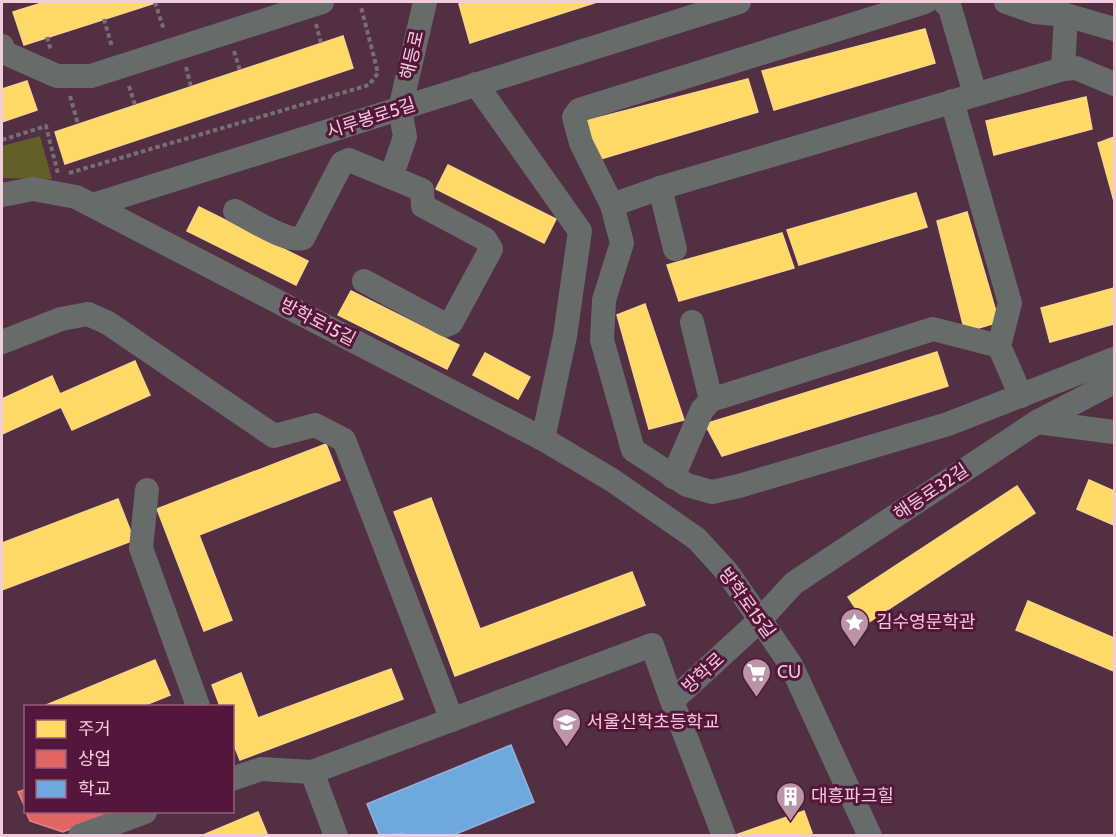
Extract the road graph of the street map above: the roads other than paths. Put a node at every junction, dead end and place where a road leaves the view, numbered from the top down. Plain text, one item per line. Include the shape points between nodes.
1 (322, 2) edge
2 (425, 2) edge
3 (739, 2) edge
4 (925, 2) edge
5 (944, 2) edge
6 (1006, 2) edge
7 (1066, 15) junction
8 (1114, 29) edge
9 (2, 46) edge
10 (1063, 69) junction
11 (476, 84) junction
12 (1114, 84) edge
13 (975, 94) junction
14 (952, 101) junction
15 (400, 109) junction
16 (391, 177) junction
17 (660, 188) junction
18 (2, 195) edge
19 (93, 206) junction
20 (235, 211) dead end
21 (615, 214) junction
22 (580, 231) junction
23 (675, 249) dead end
24 (364, 282) dead end
25 (692, 322) dead end
26 (2, 342) edge
27 (999, 346) junction
28 (1114, 359) edge
29 (1114, 382) edge
30 (1021, 396) junction
31 (711, 400) junction
32 (1037, 422) junction
33 (1114, 432) edge
34 (543, 439) junction
35 (680, 481) junction
36 (147, 490) dead end
37 (666, 516) junction
38 (760, 620) junction
39 (672, 701) junction
40 (198, 705) edge
41 (452, 720) junction
42 (312, 772) junction
43 (234, 778) edge
44 (142, 813) edge
45 (80, 836) edge
46 (336, 836) edge
47 (724, 836) edge
48 (870, 836) edge

1 - 9 street via 91,76 63,76 31,66 5,53
2 - 15 street, 해등로
3 - 11 street, 시루봉로5길
4 - 21 street via 579,110 574,117 581,143
5 - 13 street via 950,8
6 - 7 street via 1035,12
7 - 8 street
7 - 10 street
10 - 12 street via 1076,68
10 - 13 street
11 - 15 street, 시루봉로5길
11 - 22 street
13 - 14 street
14 - 17 street
14 - 27 street via 1010,303
15 - 16 street via 405,137
15 - 19 street, 시루봉로5길
16 - 20 street via 358,162 342,163 303,238 281,234
16 - 24 street via 422,190 423,206 431,212 485,239 491,249 489,257 451,323 446,325
17 - 21 street
17 - 23 street
18 - 19 street via 33,189 76,197
19 - 34 street, 방학로15길
21 - 22 street
21 - 35 street via 622,243 604,300 602,340 633,450
22 - 34 street via 565,336
25 - 31 street
26 - 41 street via 61,319 88,314 108,323 274,436 315,425 344,440
27 - 30 street
27 - 31 street via 933,329
28 - 30 street
29 - 32 street, 해등로32길
30 - 35 street via 948,424 739,486 712,492
31 - 35 street via 702,410
32 - 33 street
32 - 38 street, 해등로32길 via 794,583
34 - 37 street, 방학로15길
35 - 37 street
36 - 40 street via 141,548
37 - 38 street, 방학로15길 via 696,539 728,573
38 - 39 street, 방학로
38 - 48 street, 방학로15길 via 791,665
39 - 41 street via 652,645
39 - 47 street, 방학로
41 - 42 street
42 - 43 street via 261,769
42 - 46 street
44 - 45 street

